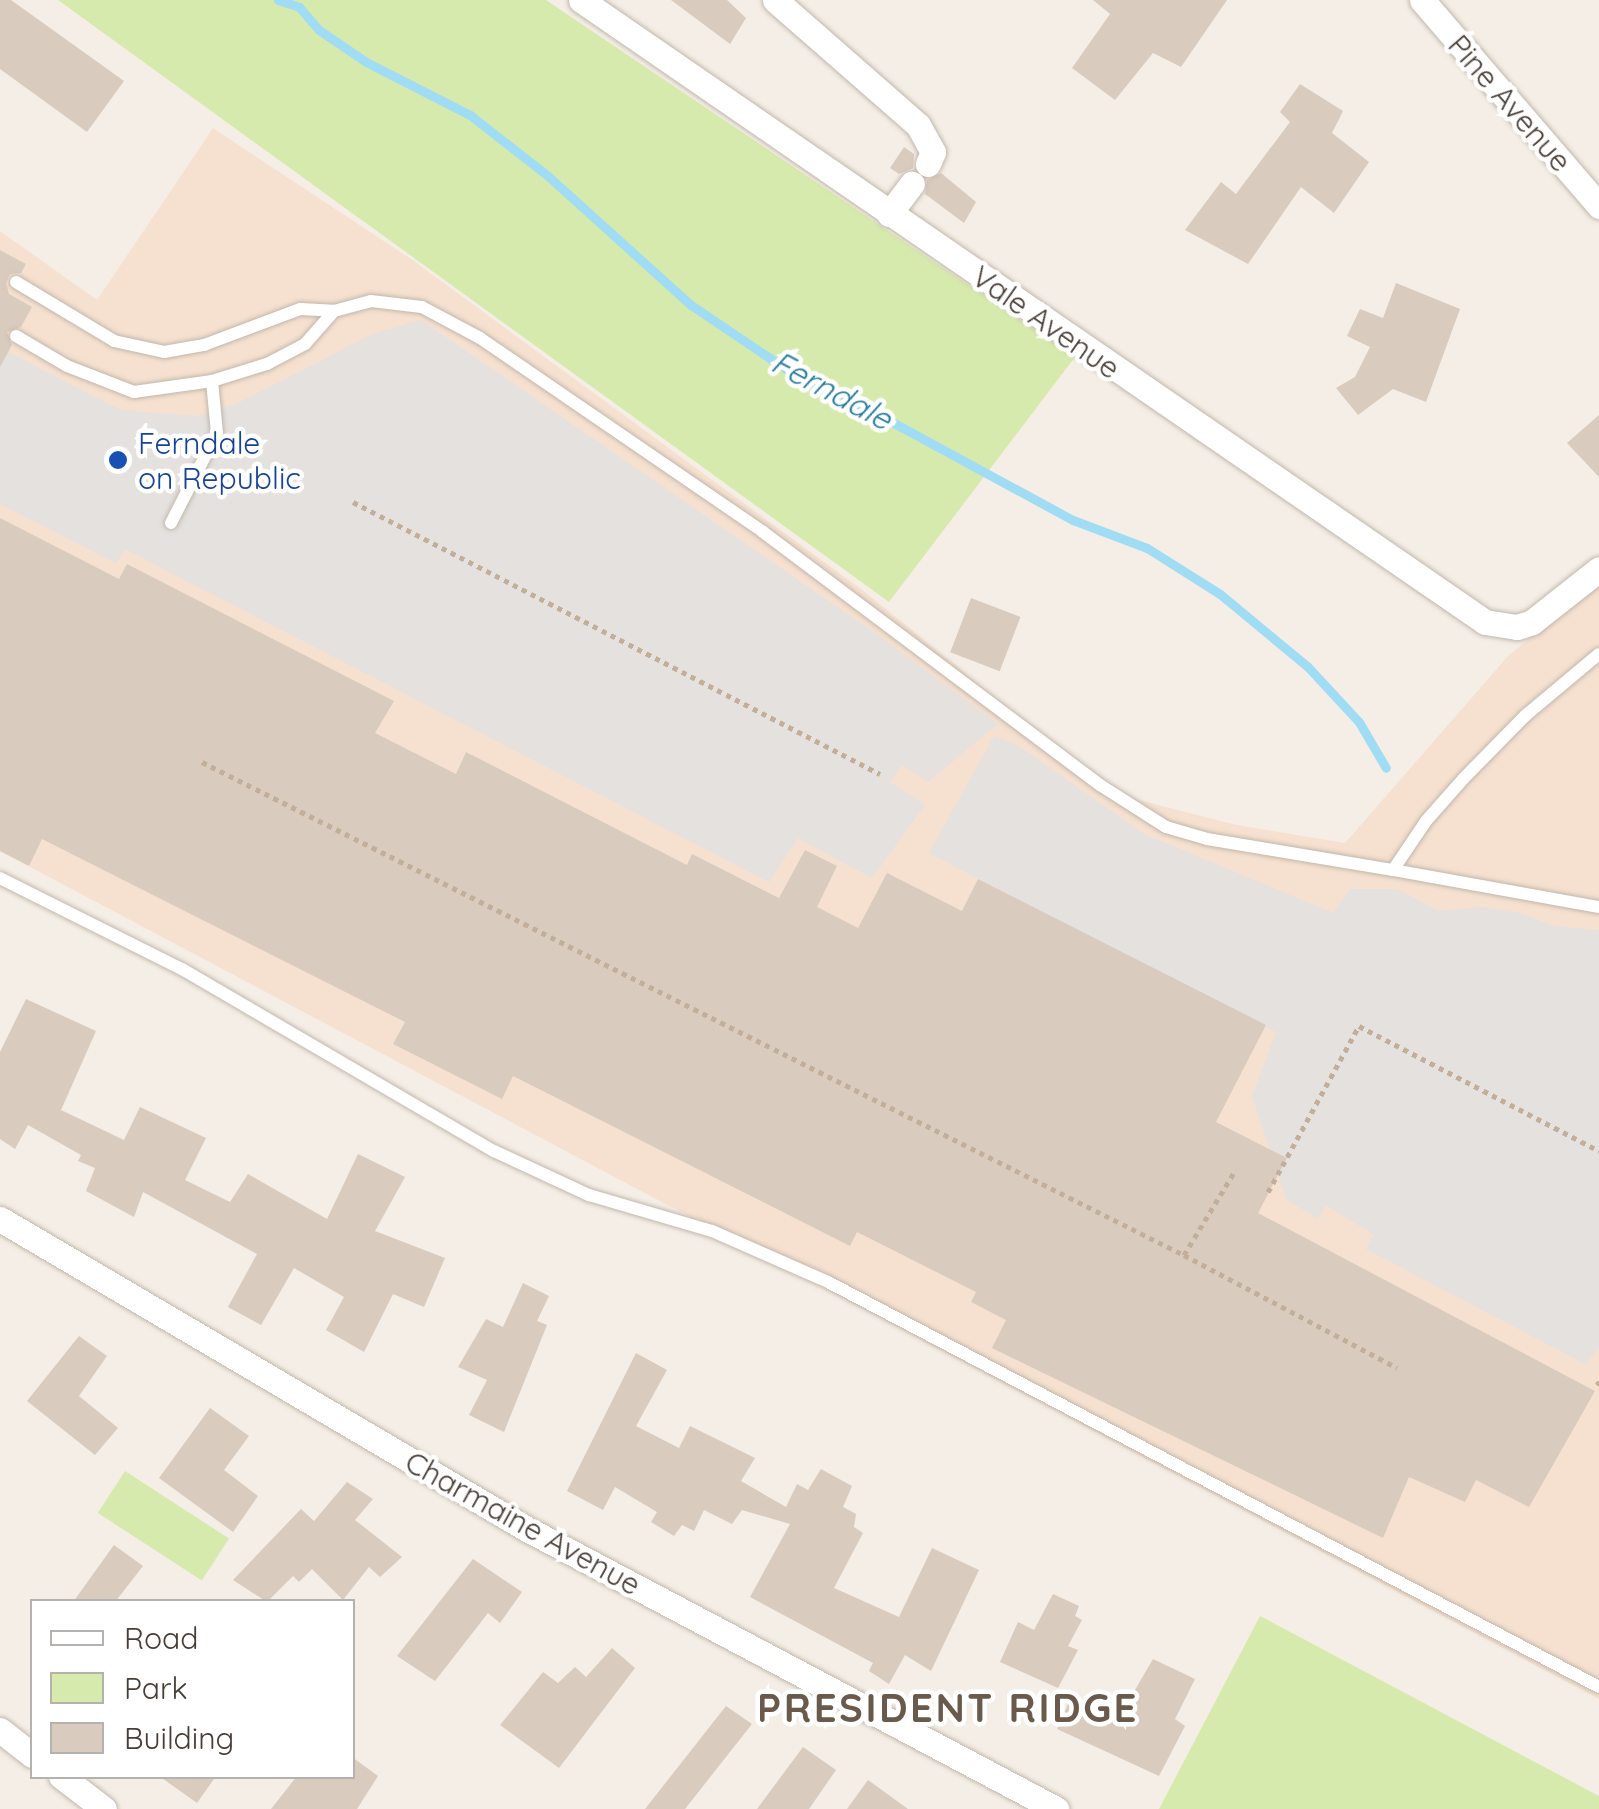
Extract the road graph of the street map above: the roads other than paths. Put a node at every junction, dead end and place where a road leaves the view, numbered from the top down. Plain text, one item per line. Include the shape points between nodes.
1 (582, 0) edge
2 (776, 0) edge
3 (1422, 0) edge
4 (1599, 206) edge
5 (889, 214) junction
6 (16, 282) dead end
7 (334, 312) junction
8 (16, 336) dead end
9 (212, 382) junction
10 (172, 523) dead end
11 (1599, 569) edge
12 (1599, 654) edge
13 (1393, 870) junction
14 (0, 878) edge
15 (1599, 907) edge
16 (0, 1219) edge
17 (1599, 1687) edge
18 (0, 1730) edge
19 (30, 1753) edge
20 (65, 1779) edge
21 (104, 1809) edge
22 (1056, 1809) edge

1 - 5 street, Vale Avenue
2 - 5 street via 918,125 933,152
3 - 4 street, Pine Avenue
5 - 11 street, Vale Avenue via 1485,622 1516,628 1552,610
6 - 7 lane via 114,341 164,352 204,345 300,309
7 - 9 lane via 304,344
7 - 13 lane via 398,303 453,322 763,532 1100,785 1166,826
8 - 9 lane via 134,392
9 - 10 lane via 218,433
12 - 13 lane via 1464,778
13 - 15 lane
14 - 17 lane via 182,969 494,1152 589,1194 712,1231 828,1282
16 - 22 street, Charmaine Avenue via 527,1529
18 - 19 street
20 - 21 street

